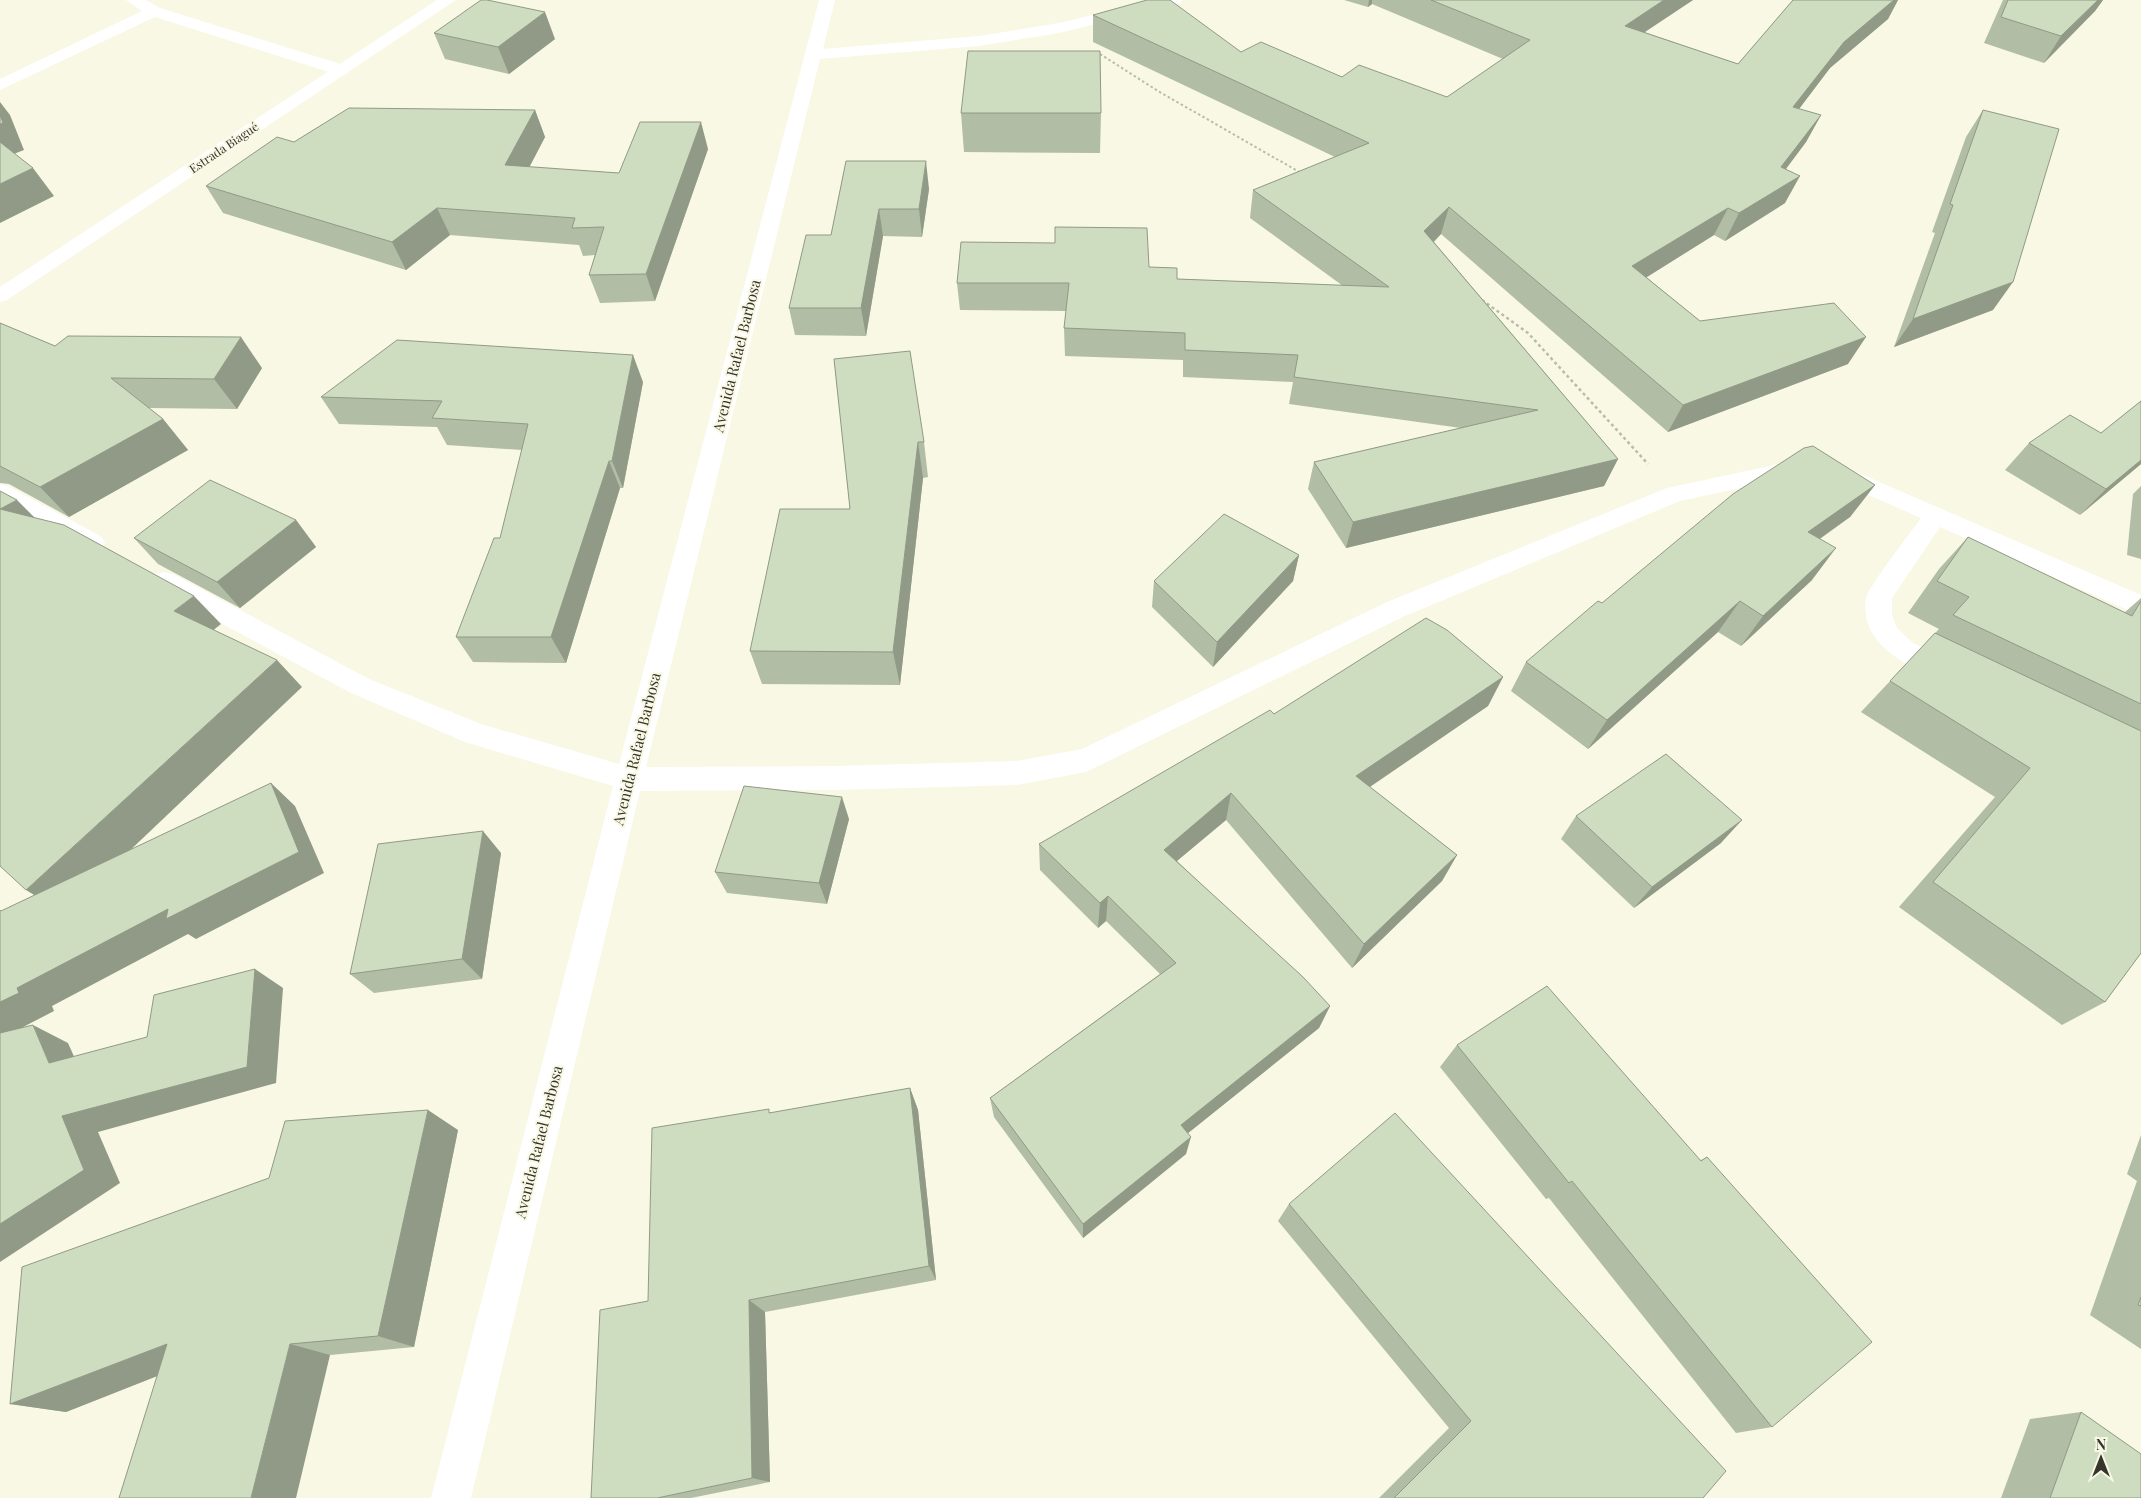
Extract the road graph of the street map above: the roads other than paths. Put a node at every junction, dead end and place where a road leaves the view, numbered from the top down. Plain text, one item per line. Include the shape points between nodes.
1 (134, 0) edge
2 (448, 0) edge
3 (827, 0) edge
4 (1174, 0) edge
5 (154, 11) junction
6 (814, 55) junction
7 (341, 70) junction
8 (0, 85) edge
9 (0, 296) edge
10 (0, 492) edge
11 (1936, 515) junction
12 (113, 553) edge
13 (147, 572) edge
14 (2141, 606) edge
15 (1966, 680) edge
16 (629, 779) junction
17 (451, 1498) edge

1 - 5 street
2 - 7 street, Estrada Biagué
3 - 6 street, Avenida Rafael Barbosa
4 - 6 street via 1059,28 979,41
5 - 7 street
5 - 8 street
6 - 16 street, Avenida Rafael Barbosa
7 - 9 street, Estrada Biagué
10 - 12 street
11 - 14 street
11 - 15 street via 1879,597 1878,615 1886,634 1904,650
11 - 16 street via 1818,464 1675,494 1396,609 1086,760 1017,773
13 - 16 street via 360,686 475,734
16 - 17 street, Avenida Rafael Barbosa

